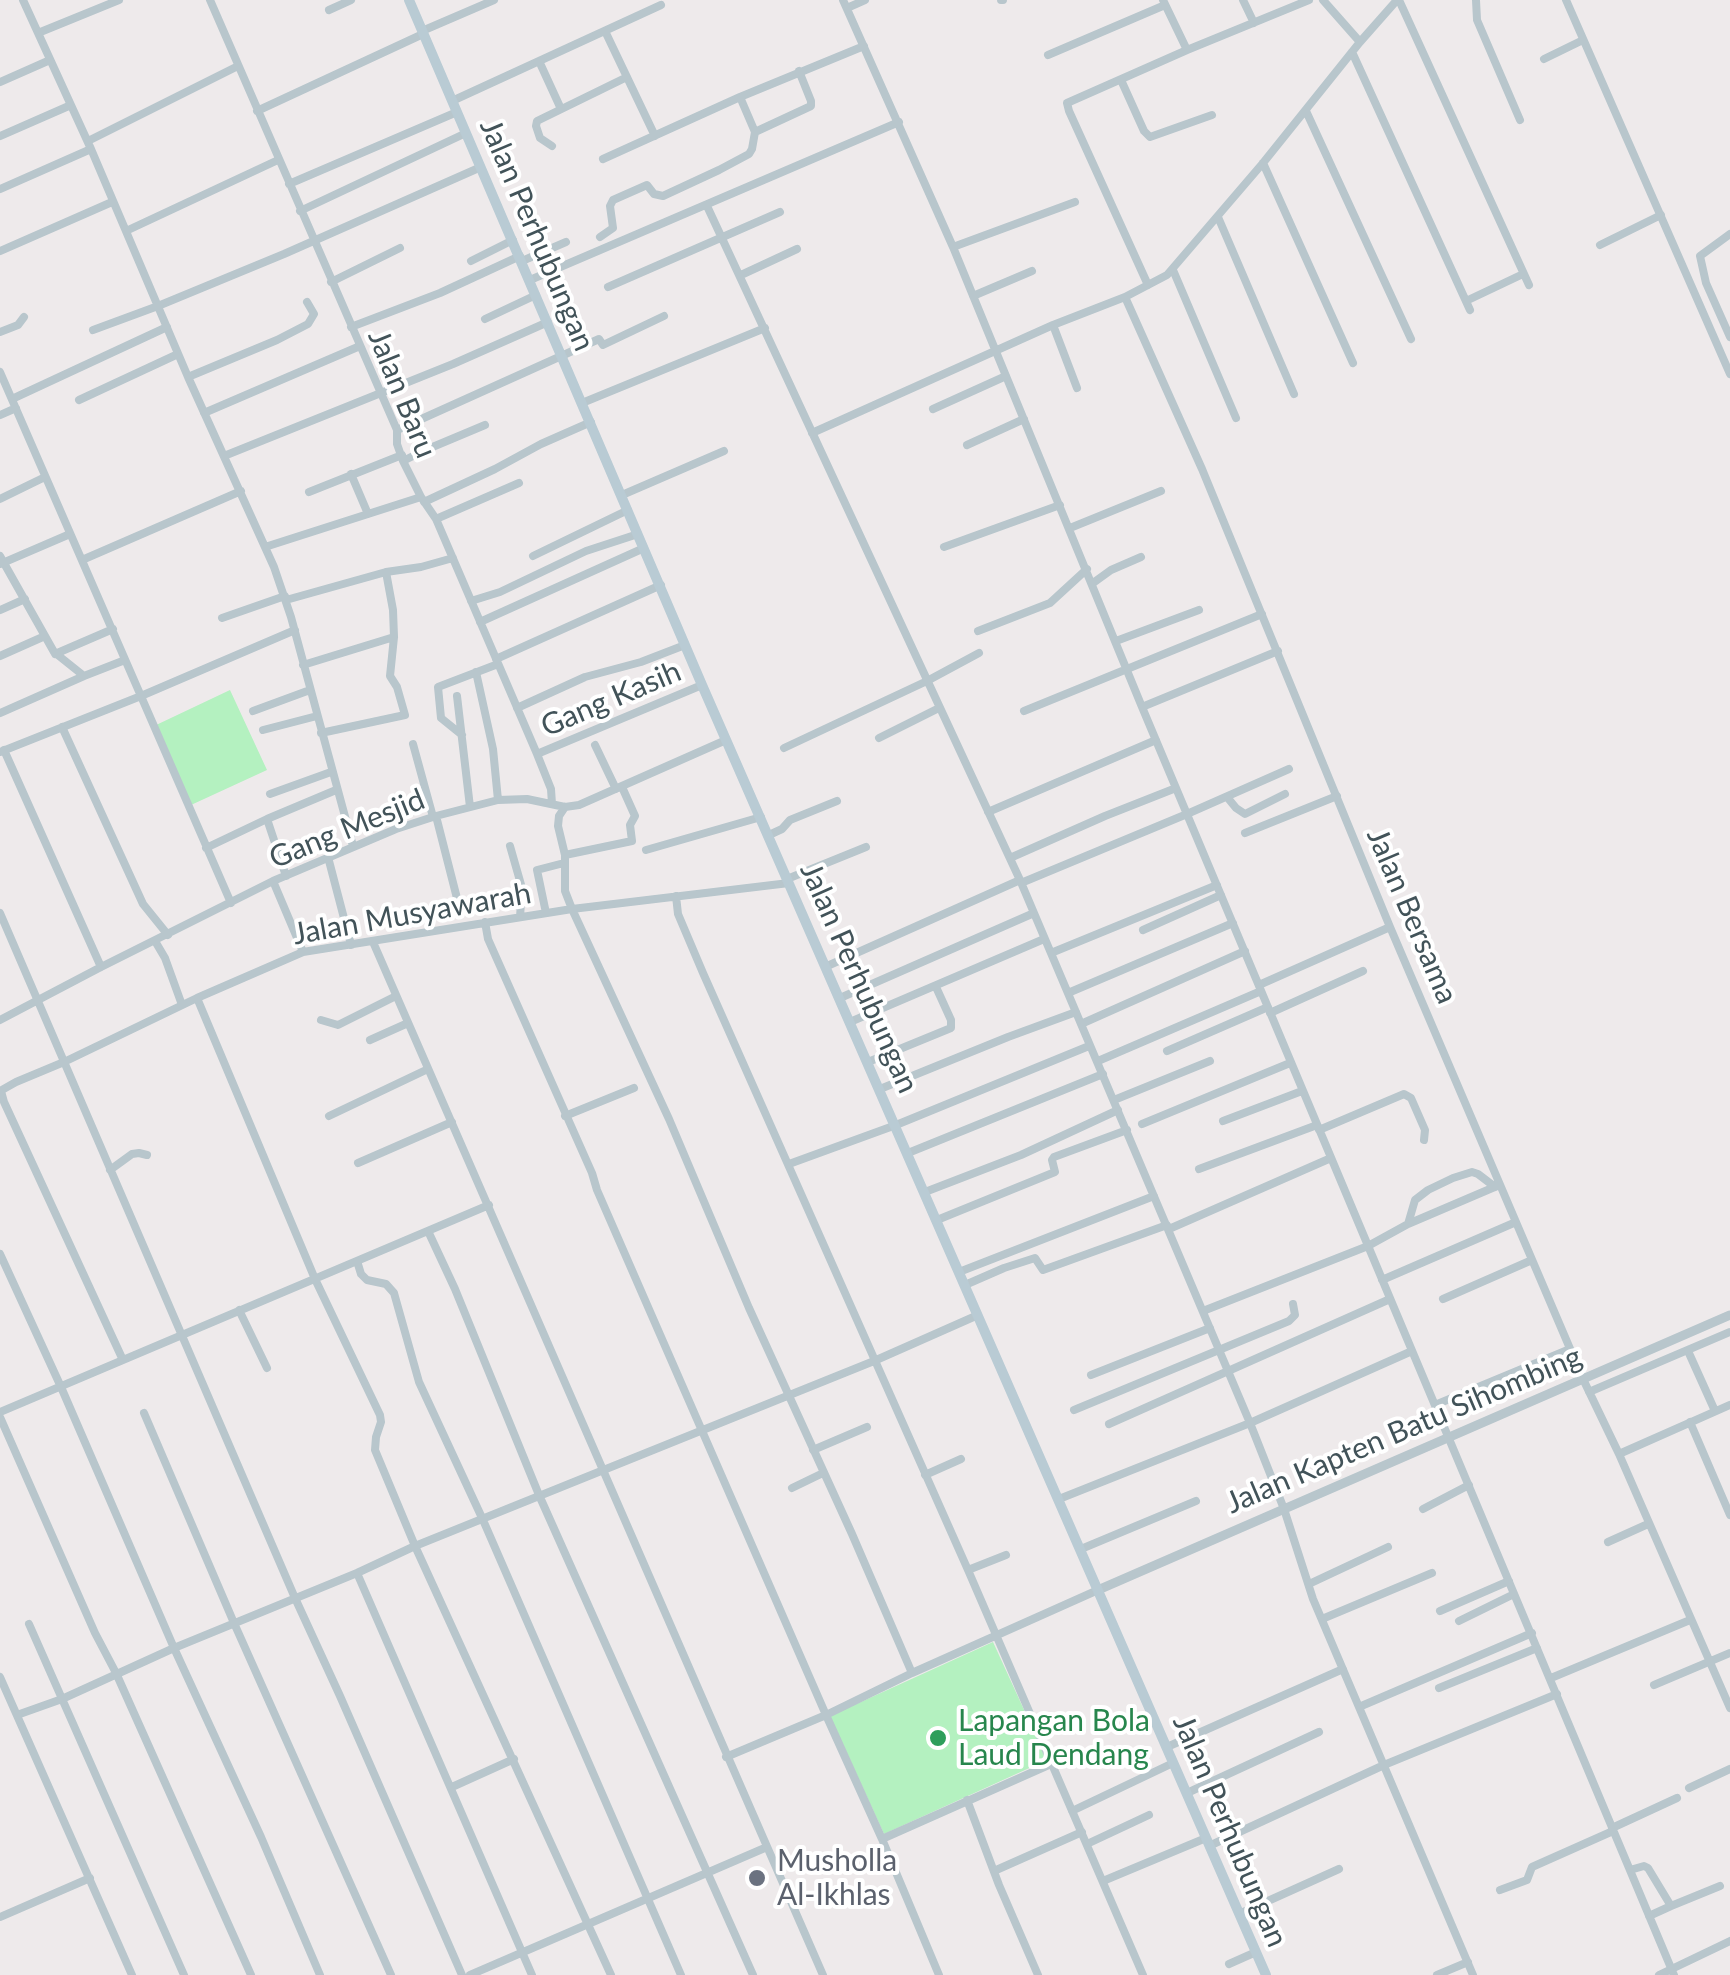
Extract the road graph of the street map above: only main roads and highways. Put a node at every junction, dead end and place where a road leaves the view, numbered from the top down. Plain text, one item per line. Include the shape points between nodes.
1 (409, 0) edge
2 (1266, 1975) edge

1 - 2 main road, Jalan Perhubungan

